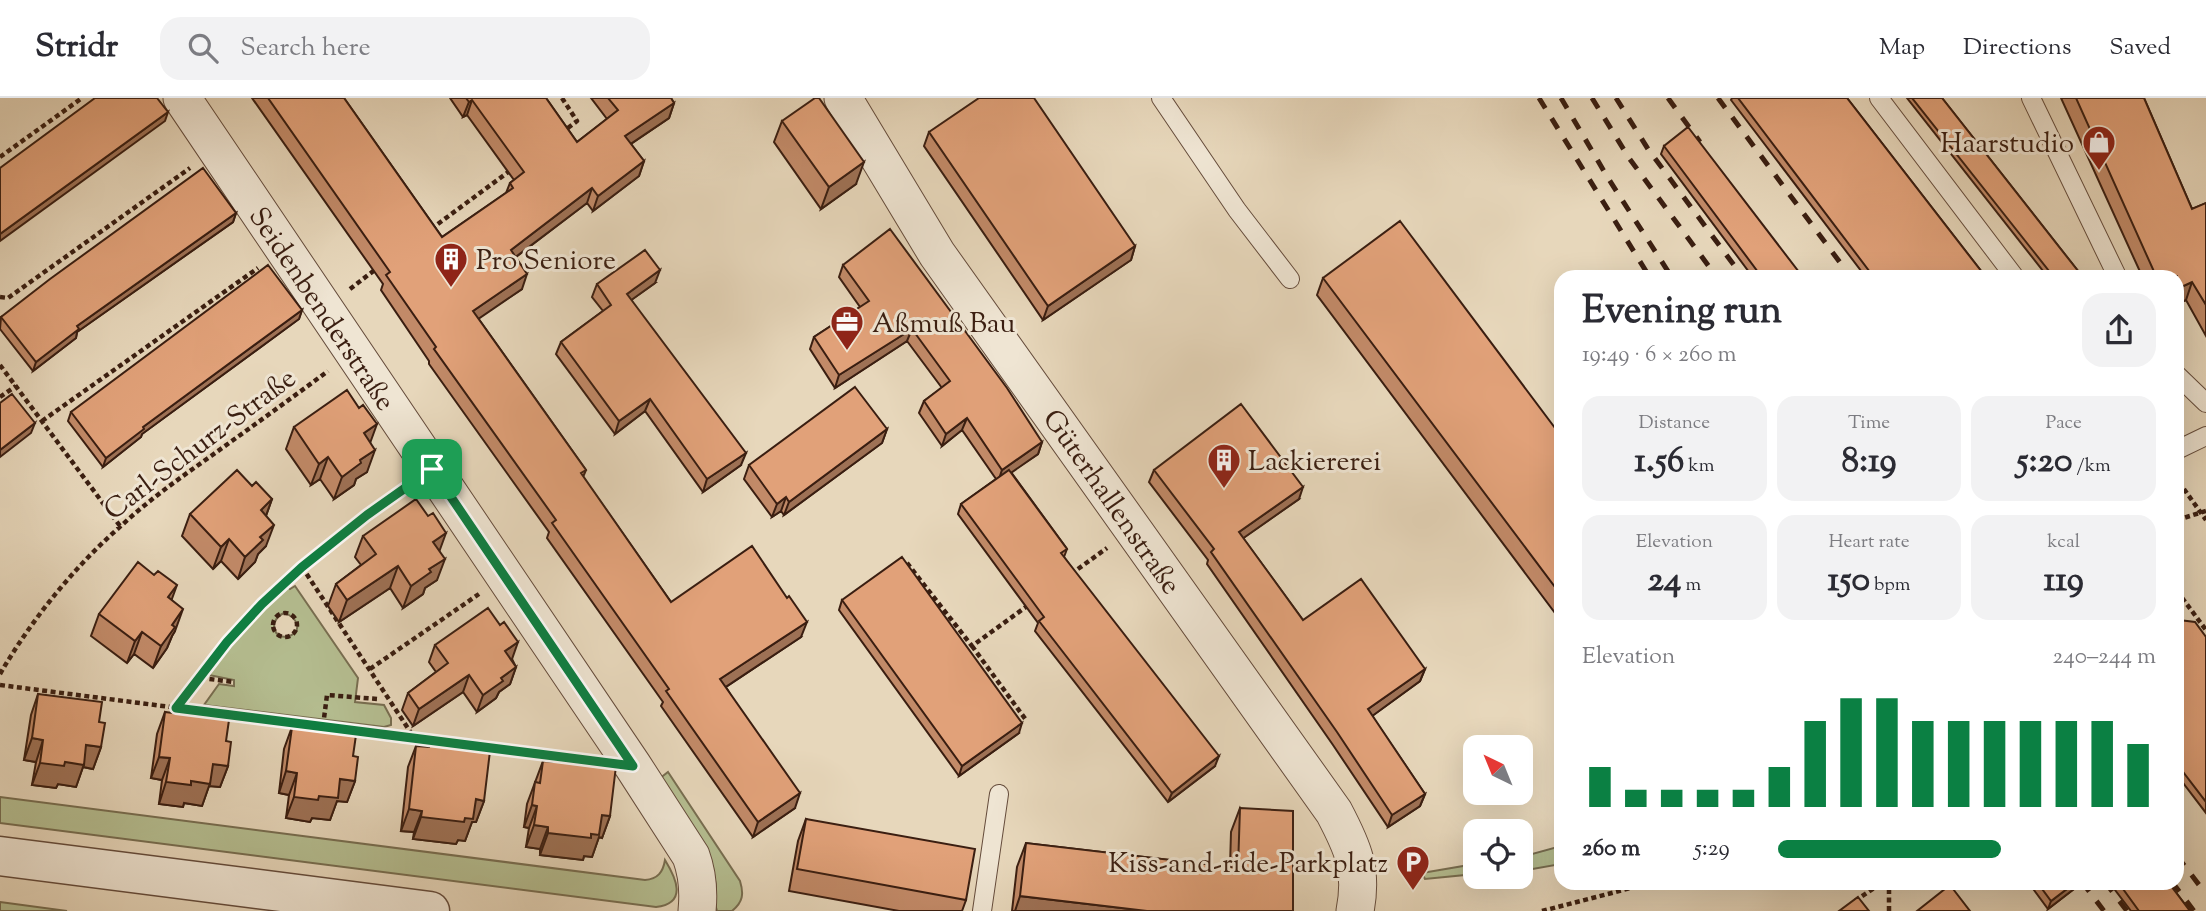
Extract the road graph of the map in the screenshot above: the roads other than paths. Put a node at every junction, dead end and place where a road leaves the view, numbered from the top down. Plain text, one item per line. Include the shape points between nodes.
1 (182, 98) edge
2 (844, 98) edge
3 (1161, 98) edge
4 (1879, 98) edge
5 (2031, 98) edge
6 (2009, 270) edge
7 (2114, 270) edge
8 (1290, 279) dead end
9 (2184, 382) edge
10 (2206, 403) edge
11 (2206, 436) edge
12 (2184, 447) edge
13 (999, 794) dead end
14 (0, 856) edge
15 (430, 911) edge
16 (697, 911) edge
17 (982, 911) edge
18 (1355, 911) edge

1 - 16 street, Seidenbenderstraße via 691,856 699,888
2 - 18 street, Güterhallenstraße via 937,254 1334,812 1358,867
3 - 8 lane
4 - 6 lane
5 - 7 lane
9 - 10 lane
11 - 12 lane
13 - 17 lane
14 - 15 street

